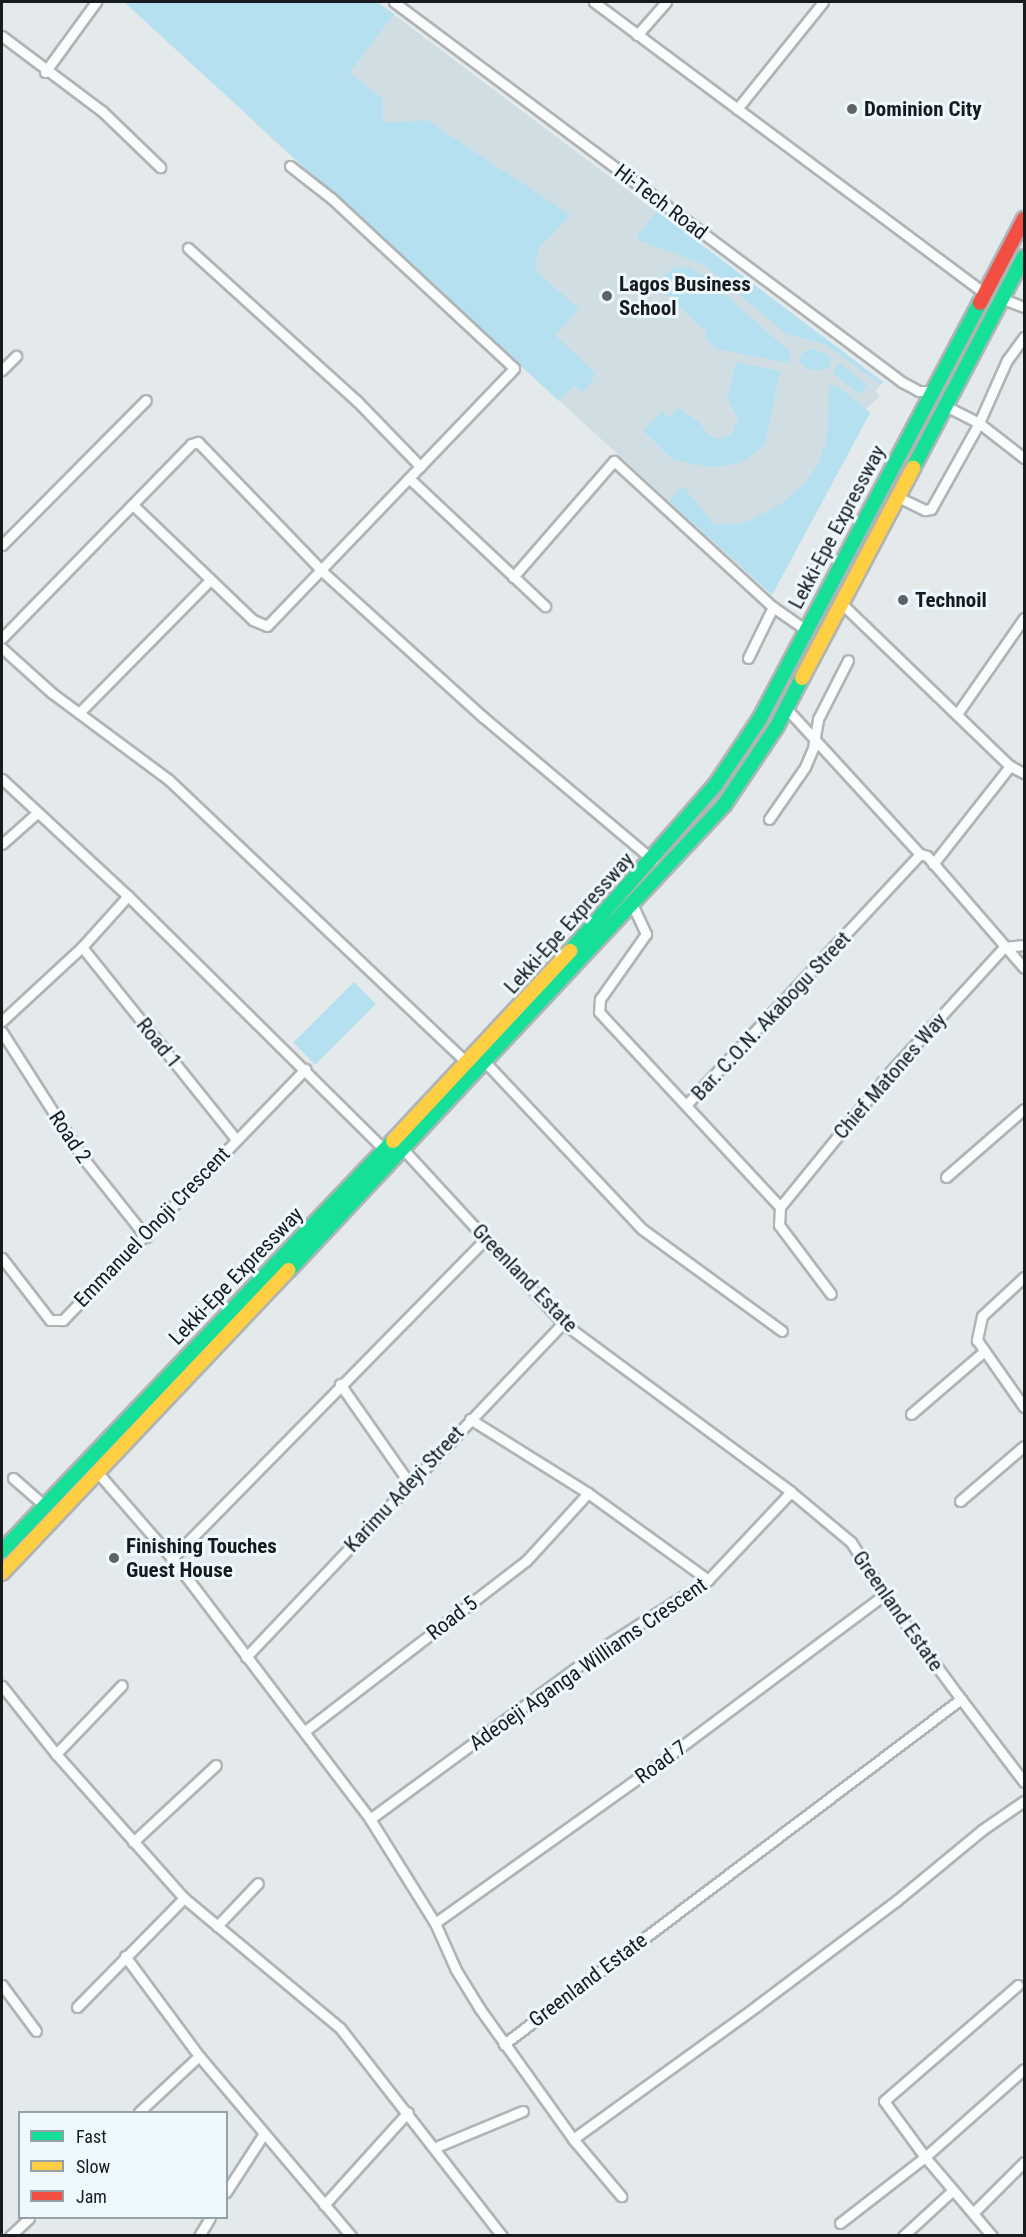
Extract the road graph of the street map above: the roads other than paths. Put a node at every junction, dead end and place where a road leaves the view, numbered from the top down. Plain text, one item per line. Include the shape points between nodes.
1 (96, 2) edge
2 (394, 2) edge
3 (594, 2) edge
4 (666, 2) edge
5 (823, 2) edge
6 (637, 35) junction
7 (2, 36) edge
8 (45, 72) junction
9 (737, 109) junction
10 (290, 166) dead end
11 (160, 167) dead end
12 (1024, 219) edge
13 (188, 248) dead end
14 (1024, 257) edge
15 (985, 293) junction
16 (1003, 299) junction
17 (1024, 307) edge
18 (1024, 337) edge
19 (16, 356) dead end
20 (2, 370) edge
21 (932, 391) junction
22 (147, 400) dead end
23 (946, 405) junction
24 (979, 423) junction
25 (1024, 458) edge
26 (420, 466) junction
27 (409, 478) junction
28 (898, 497) junction
29 (134, 505) junction
30 (2, 544) edge
31 (323, 572) junction
32 (513, 577) junction
33 (210, 580) junction
34 (841, 603) junction
35 (545, 606) dead end
36 (773, 607) junction
37 (1024, 618) edge
38 (806, 630) junction
39 (2, 638) edge
40 (2, 648) edge
41 (748, 658) dead end
42 (848, 660) dead end
43 (786, 708) junction
44 (79, 714) junction
45 (957, 714) junction
46 (815, 740) junction
47 (1010, 766) junction
48 (1024, 773) edge
49 (2, 779) edge
50 (38, 812) junction
51 (769, 819) dead end
52 (2, 844) edge
53 (920, 854) junction
54 (653, 860) junction
55 (933, 864) junction
56 (128, 896) junction
57 (633, 906) junction
58 (1024, 945) edge
59 (82, 947) junction
60 (1004, 947) junction
61 (1024, 968) edge
62 (2, 1021) edge
63 (2, 1032) edge
64 (467, 1063) junction
65 (486, 1063) junction
66 (305, 1069) junction
67 (687, 1104) junction
68 (1024, 1109) edge
69 (236, 1139) junction
70 (403, 1149) junction
71 (385, 1150) junction
72 (946, 1177) dead end
73 (780, 1207) junction
74 (146, 1238) junction
75 (486, 1238) junction
76 (297, 1252) junction
77 (2, 1258) edge
78 (1024, 1277) edge
79 (831, 1294) dead end
80 (563, 1323) junction
81 (782, 1331) dead end
82 (983, 1352) junction
83 (340, 1384) junction
84 (1024, 1407) edge
85 (911, 1414) dead end
86 (470, 1419) junction
87 (1024, 1446) edge
88 (98, 1473) junction
89 (13, 1478) dead end
90 (410, 1484) junction
91 (791, 1492) junction
92 (588, 1493) junction
93 (960, 1501) dead end
94 (45, 1506) junction
95 (2, 1551) edge
96 (171, 1558) junction
97 (2, 1573) edge
98 (708, 1580) junction
99 (884, 1595) junction
100 (246, 1657) junction
101 (122, 1685) dead end
102 (2, 1686) edge
103 (961, 1699) junction
104 (305, 1731) junction
105 (56, 1754) junction
106 (216, 1765) dead end
107 (1024, 1782) edge
108 (1024, 1801) edge
109 (370, 1819) junction
110 (133, 1842) junction
111 (258, 1883) dead end
112 (184, 1898) junction
113 (435, 1923) junction
114 (217, 1926) junction
115 (125, 1956) junction
116 (2, 1985) edge
117 (1018, 1985) dead end
118 (77, 2007) dead end
119 (36, 2031) dead end
120 (504, 2044) junction
121 (199, 2056) junction
122 (1024, 2069) edge
123 (140, 2111) edge
124 (524, 2111) dead end
125 (408, 2112) junction
126 (263, 2135) junction
127 (573, 2139) junction
128 (436, 2147) junction
129 (925, 2157) junction
130 (1024, 2162) edge
131 (228, 2189) edge
132 (953, 2190) junction
133 (621, 2196) dead end
134 (324, 2205) junction
135 (973, 2213) junction
136 (27, 2219) edge
137 (209, 2219) edge
138 (840, 2223) dead end
139 (989, 2234) edge
140 (10, 2235) edge
141 (199, 2235) edge
142 (351, 2235) edge
143 (502, 2235) edge
144 (903, 2235) edge

1 - 8 street
2 - 21 street, Hi-Tech Road via 902,382 919,392
3 - 6 street
4 - 6 street
5 - 9 street
6 - 9 street
7 - 8 street
8 - 11 street via 102,111
9 - 15 street
10 - 26 street via 331,198 514,368
12 - 15 highway, Lekki-Epe Expressway
13 - 26 street via 357,401
14 - 16 highway, Lekki-Epe Expressway
15 - 21 highway, Lekki-Epe Expressway
16 - 17 street
16 - 23 highway, Lekki-Epe Expressway
18 - 24 street via 1007,360
19 - 20 street
21 - 38 highway, Lekki-Epe Expressway
22 - 30 street
23 - 24 street
23 - 28 highway, Lekki-Epe Expressway
24 - 25 street
24 - 28 street via 931,509
26 - 27 street
27 - 31 street
27 - 32 street
28 - 34 highway, Lekki-Epe Expressway
29 - 31 street via 191,444 198,442
29 - 33 street
29 - 39 street
31 - 33 street via 267,626 254,620
31 - 54 street via 483,717
32 - 35 street
32 - 36 street via 614,461
33 - 44 street
34 - 43 highway, Lekki-Epe Expressway
34 - 45 street
36 - 38 street
36 - 41 street
37 - 45 street
38 - 54 highway, Lekki-Epe Expressway via 740,752
40 - 44 street
42 - 46 street via 818,719
43 - 46 street
43 - 57 highway, Lekki-Epe Expressway via 724,806
44 - 64 street via 169,780
45 - 47 street
46 - 51 street via 806,767
46 - 53 street
47 - 48 street
47 - 55 street
49 - 50 street
50 - 52 street
50 - 56 street
53 - 55 street
53 - 67 street, Bar. C.O.N. Akabogu Street
54 - 64 highway, Lekki-Epe Expressway
55 - 60 street
56 - 59 street
56 - 66 street
57 - 65 highway, Lekki-Epe Expressway
57 - 67 street via 646,934 600,999 599,1012
58 - 60 street
59 - 62 street
59 - 69 street, Road 1
60 - 61 street
60 - 73 street, Chief Matones Way via 890,1072
63 - 74 street, Road 2 via 80,1154
64 - 71 highway, Lekki-Epe Expressway
65 - 70 highway, Lekki-Epe Expressway
65 - 81 street via 642,1229
66 - 69 street, Emmanuel Onoji Crescent
66 - 71 street
67 - 73 street, Bar. C.O.N. Akabogu Street
68 - 72 street
69 - 74 street, Emmanuel Onoji Crescent
70 - 75 street, Greenland Estate
70 - 76 highway, Lekki-Epe Expressway
71 - 76 highway, Lekki-Epe Expressway
73 - 79 street, Bar. C.O.N. Akabogu Street via 779,1225
74 - 77 street, Emmanuel Onoji Crescent via 59,1322 50,1320
75 - 80 street, Greenland Estate
75 - 83 street
76 - 88 highway, Lekki-Epe Expressway
76 - 94 highway, Lekki-Epe Expressway
78 - 82 street via 982,1316 977,1340
80 - 86 street, Karimu Adeyi Street
80 - 91 street, Greenland Estate
82 - 84 street
82 - 85 street
83 - 90 street
83 - 96 street
86 - 90 street, Karimu Adeyi Street
86 - 92 street
87 - 93 street
88 - 96 street
88 - 97 highway, Lekki-Epe Expressway
89 - 94 street
90 - 100 street, Karimu Adeyi Street
91 - 98 street, Adeoeji Aganga Williams Crescent
91 - 99 street, Greenland Estate via 850,1542
92 - 98 street
92 - 104 street, Road 5 via 526,1561
94 - 95 highway, Lekki-Epe Expressway
96 - 100 street
98 - 109 street, Adeoeji Aganga Williams Crescent via 608,1644
99 - 103 street, Greenland Estate
99 - 113 street, Road 7 via 666,1758
100 - 104 street
101 - 105 street
102 - 105 street
103 - 107 street
103 - 120 street, Greenland Estate
104 - 109 street
105 - 110 street
106 - 110 street
108 - 127 street via 758,2005
109 - 113 street
110 - 112 street
111 - 114 street
112 - 114 street
112 - 115 street
113 - 120 street via 456,1970
114 - 125 street via 340,2028
115 - 118 street
115 - 121 street
116 - 119 street
117 - 129 street via 884,2101
120 - 127 street
121 - 123 street
121 - 126 street
122 - 129 street
124 - 128 street
125 - 128 street
125 - 134 street
126 - 131 street
126 - 134 street
127 - 133 street
128 - 143 street
129 - 132 street
129 - 138 street
130 - 135 street
132 - 135 street
132 - 144 street
134 - 142 street
135 - 139 street
136 - 140 street
137 - 141 street

